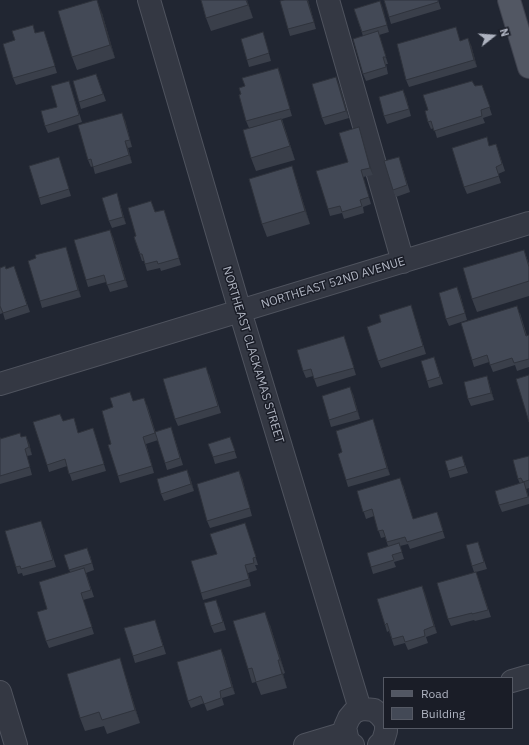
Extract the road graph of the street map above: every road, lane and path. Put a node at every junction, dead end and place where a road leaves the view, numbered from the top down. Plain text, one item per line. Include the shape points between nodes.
1 (149, 0) edge
2 (328, 0) edge
3 (509, 0) edge
4 (529, 67) edge
5 (529, 223) edge
6 (403, 262) junction
7 (240, 311) junction
8 (0, 384) edge
9 (529, 676) edge
10 (513, 682) edge
11 (0, 692) edge
12 (360, 709) junction
13 (383, 719) edge
14 (386, 729) edge
15 (349, 739) edge
16 (16, 745) edge
17 (305, 745) edge
18 (379, 745) edge

1 - 7 street, NORTHEAST CLACKAMAS STREET
2 - 6 street
3 - 4 main road
5 - 6 street, NORTHEAST 52ND AVENUE
6 - 7 street, NORTHEAST 52ND AVENUE
7 - 8 street, NORTHEAST 52ND AVENUE
7 - 12 street, NORTHEAST CLACKAMAS STREET
9 - 10 street
11 - 16 street
12 - 13 street via 374,710
12 - 15 street via 354,712 345,727
14 - 18 street via 383,741
15 - 17 street

